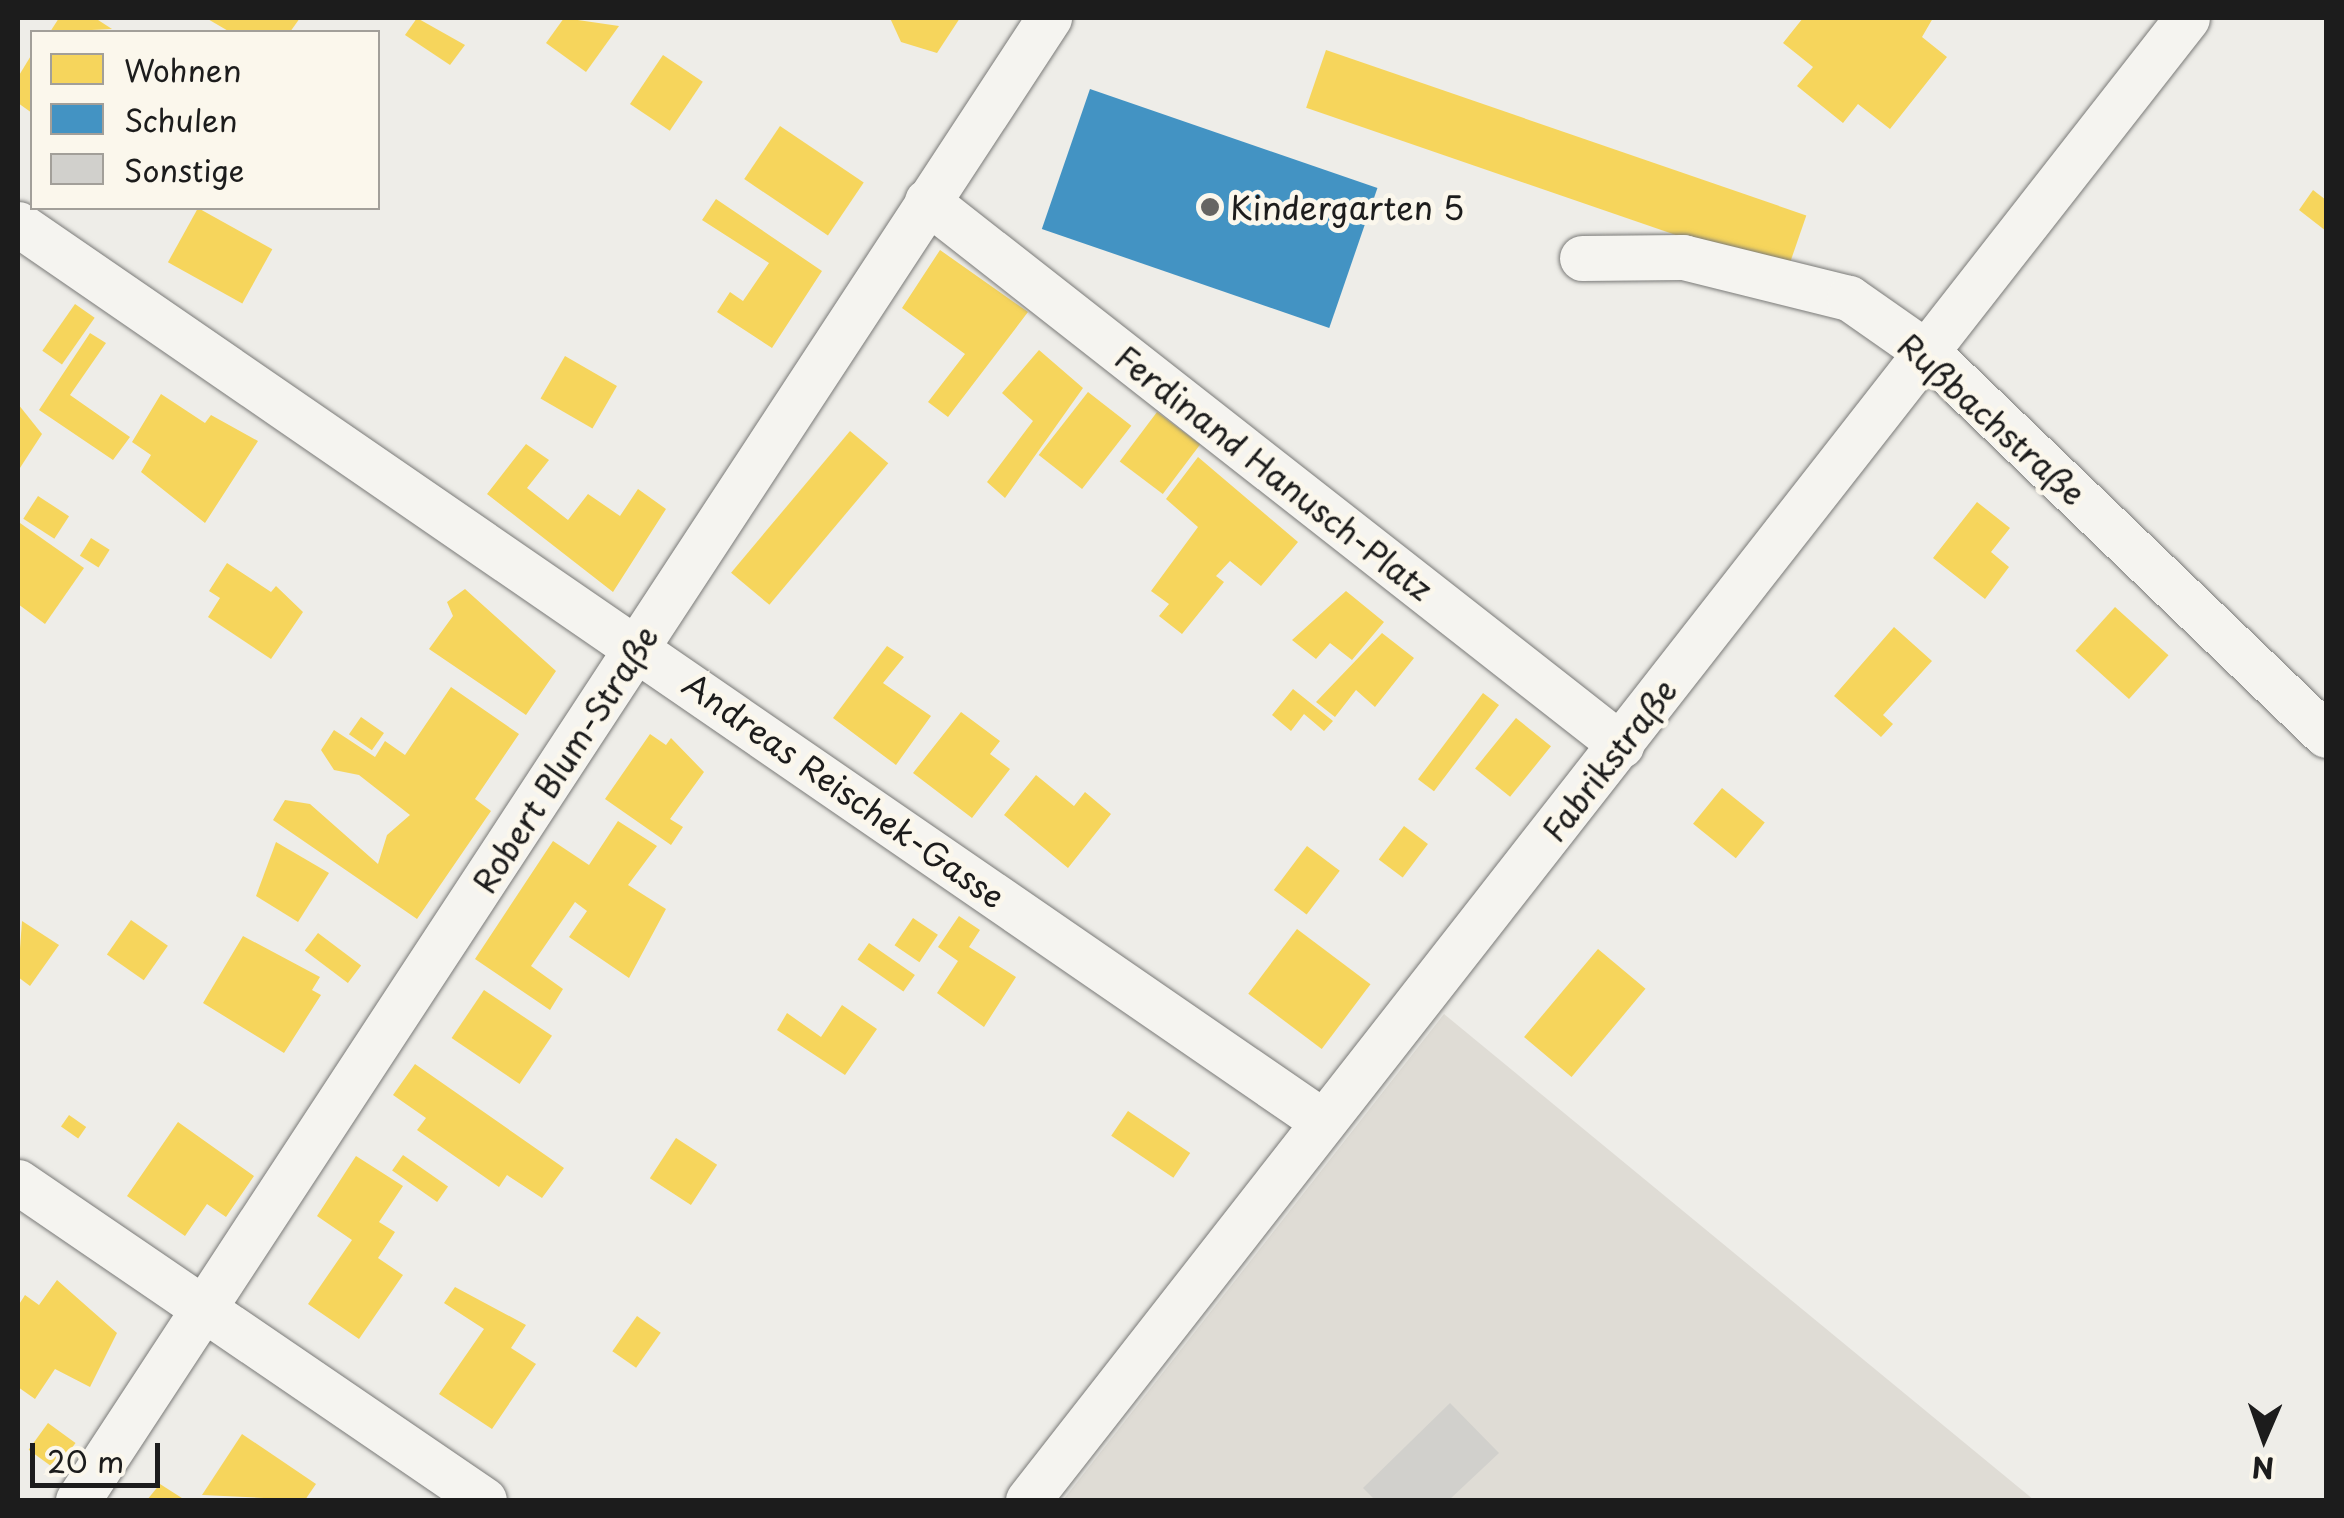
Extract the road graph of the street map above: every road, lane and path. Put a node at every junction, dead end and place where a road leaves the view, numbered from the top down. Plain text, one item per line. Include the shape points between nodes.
1 (1049, 18) edge
2 (2187, 18) edge
3 (927, 201) junction
4 (18, 224) edge
5 (1582, 258) dead end
6 (1929, 354) junction
7 (638, 648) junction
8 (2326, 735) edge
9 (1621, 745) junction
10 (1322, 1121) junction
11 (18, 1182) edge
12 (204, 1309) junction
13 (78, 1500) edge
14 (484, 1500) edge
15 (1028, 1500) edge

1 - 3 street, Robert Blum-Straße
2 - 6 street, Fabrikstraße
3 - 7 street, Robert Blum-Straße
3 - 9 street, Ferdinand Hanusch-Platz
4 - 7 street, Andreas Reischek-Gasse
5 - 6 street, Rußbachstraße via 1683,257 1849,298
6 - 8 street, Rußbachstraße
6 - 9 street, Fabrikstraße
7 - 10 street, Andreas Reischek-Gasse
7 - 12 street, Robert Blum-Straße
9 - 10 street, Fabrikstraße
10 - 15 street, Fabrikstraße
11 - 12 street
12 - 13 street, Robert Blum-Straße
12 - 14 street

